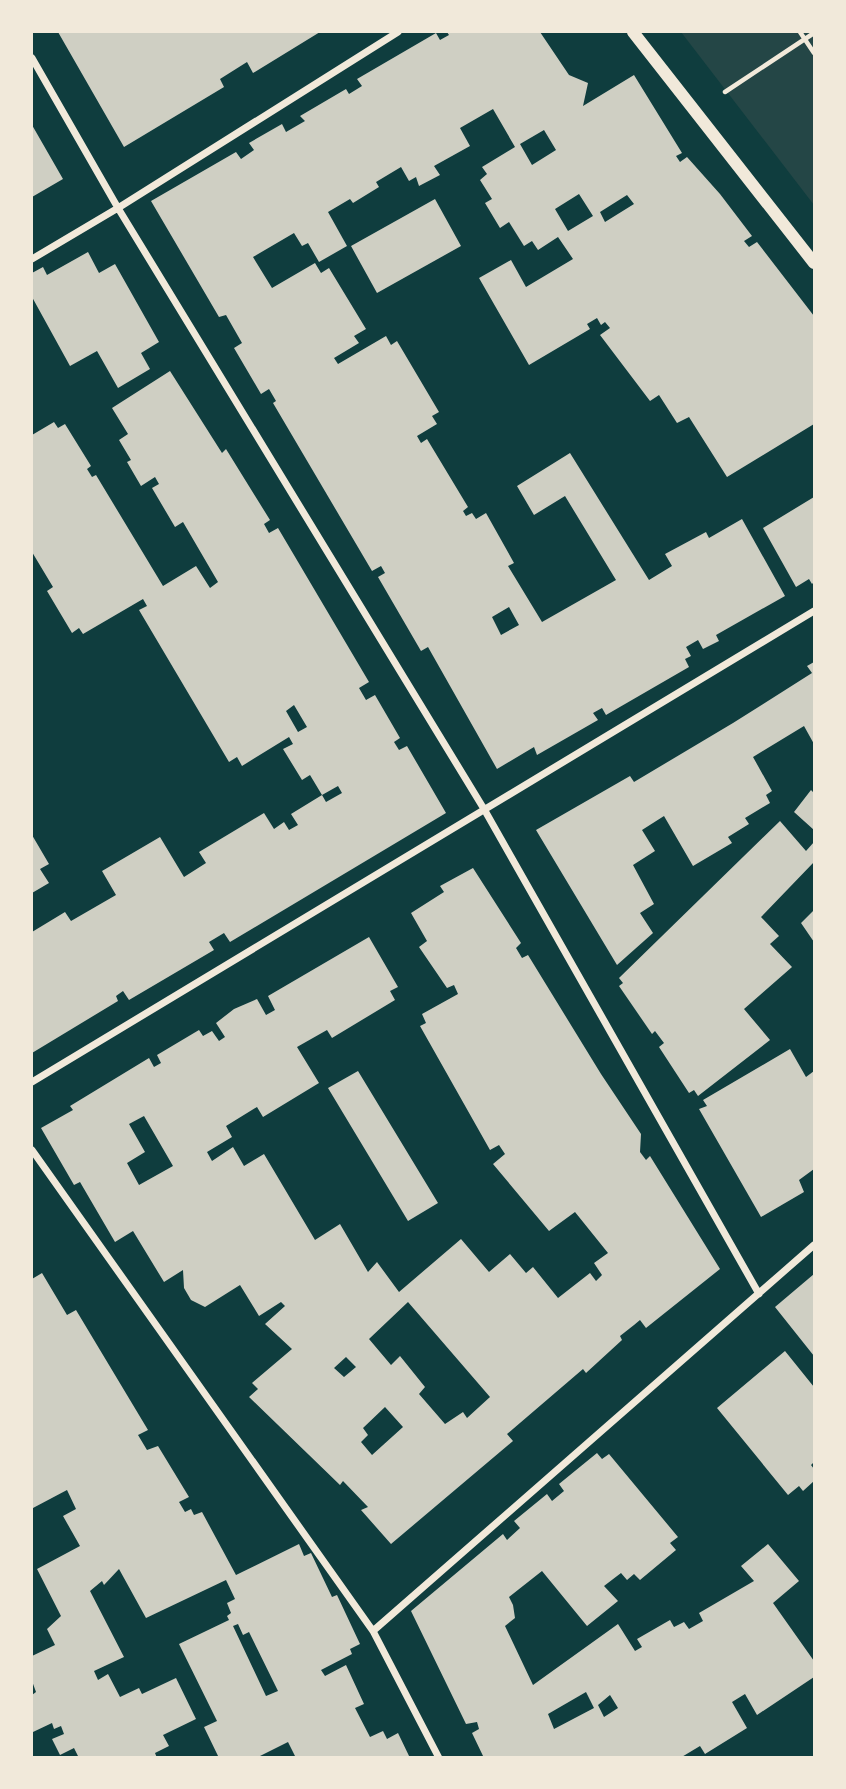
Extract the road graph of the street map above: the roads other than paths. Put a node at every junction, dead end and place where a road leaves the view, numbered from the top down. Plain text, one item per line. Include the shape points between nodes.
1 (398, 32) edge
2 (633, 32) edge
3 (32, 58) edge
4 (118, 208) junction
5 (32, 259) edge
6 (814, 263) edge
7 (814, 611) edge
8 (484, 809) junction
9 (32, 1082) edge
10 (32, 1150) edge
11 (814, 1245) edge
12 (759, 1294) junction
13 (373, 1631) junction
14 (439, 1758) edge

1 - 4 street
2 - 6 street
3 - 4 street
4 - 5 street
4 - 8 street
7 - 8 street
8 - 9 street
8 - 12 street
10 - 13 street
11 - 12 street
12 - 13 street
13 - 14 street

